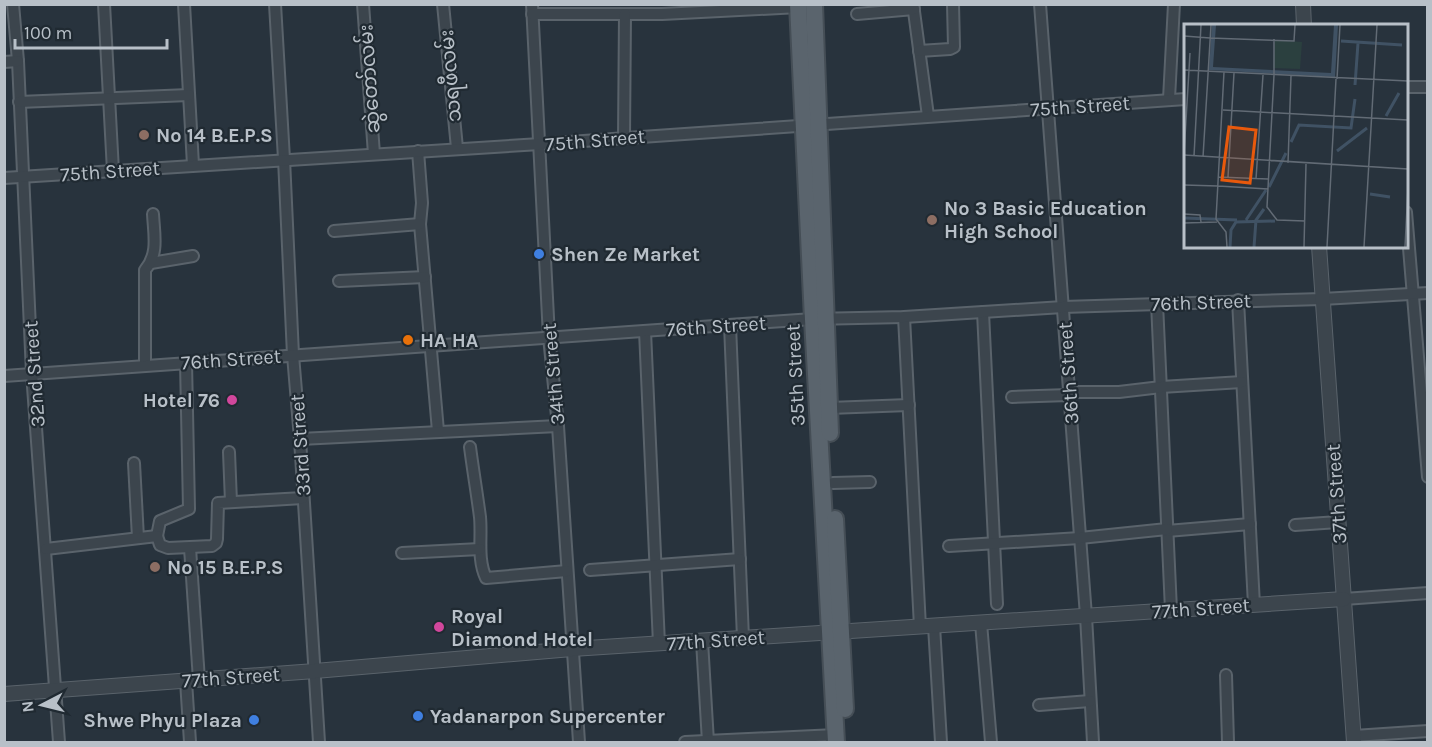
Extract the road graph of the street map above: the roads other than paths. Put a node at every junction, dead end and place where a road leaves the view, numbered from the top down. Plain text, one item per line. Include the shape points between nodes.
1 (13, 4) edge
2 (104, 4) edge
3 (184, 4) edge
4 (275, 4) edge
5 (363, 4) edge
6 (443, 4) edge
7 (953, 4) edge
8 (1040, 4) edge
9 (1174, 4) edge
10 (1303, 4) edge
11 (804, 6) edge
12 (913, 7) edge
13 (532, 9) edge
14 (662, 9) edge
15 (629, 11) edge
16 (857, 14) dead end
17 (1304, 24) edge
18 (919, 51) junction
19 (18, 61) junction
20 (4, 62) edge
21 (1408, 87) edge
22 (1428, 87) edge
23 (189, 95) junction
24 (109, 98) junction
25 (1169, 99) junction
26 (1184, 99) edge
27 (19, 102) junction
28 (1046, 108) junction
29 (928, 116) junction
30 (811, 124) junction
31 (624, 137) junction
32 (540, 144) junction
33 (457, 148) junction
34 (418, 151) junction
35 (374, 154) junction
36 (284, 159) junction
37 (193, 165) junction
38 (112, 171) junction
39 (23, 176) junction
40 (4, 178) edge
41 (153, 214) dead end
42 (420, 224) junction
43 (1408, 228) edge
44 (334, 231) dead end
45 (1319, 248) edge
46 (192, 256) dead end
47 (151, 263) junction
48 (425, 277) junction
49 (339, 281) dead end
50 (1428, 293) edge
51 (1412, 294) junction
52 (1322, 299) junction
53 (1238, 300) junction
54 (1157, 303) junction
55 (1063, 307) junction
56 (982, 312) junction
57 (904, 317) junction
58 (820, 318) junction
59 (730, 325) junction
60 (645, 331) junction
61 (549, 337) junction
62 (431, 346) junction
63 (293, 355) junction
64 (186, 362) junction
65 (145, 365) junction
66 (32, 373) junction
67 (4, 376) edge
68 (1242, 382) junction
69 (1161, 387) junction
70 (1069, 394) junction
71 (1012, 397) dead end
72 (909, 405) junction
73 (829, 408) junction
74 (558, 426) junction
75 (438, 431) junction
76 (300, 439) junction
77 (470, 447) dead end
78 (229, 452) dead end
79 (134, 463) dead end
80 (1428, 477) edge
81 (870, 482) dead end
82 (832, 483) junction
83 (303, 498) junction
84 (231, 502) junction
85 (1338, 522) junction
86 (1250, 524) junction
87 (1295, 525) dead end
88 (1167, 530) junction
89 (157, 536) junction
90 (138, 538) junction
91 (1080, 538) junction
92 (994, 544) junction
93 (950, 546) dead end
94 (190, 548) junction
95 (46, 549) junction
96 (480, 549) junction
97 (402, 553) dead end
98 (740, 559) junction
99 (656, 566) junction
100 (590, 570) dead end
101 (567, 571) junction
102 (1428, 593) edge
103 (1344, 599) junction
104 (997, 604) dead end
105 (1254, 605) junction
106 (1171, 610) junction
107 (1086, 616) junction
108 (981, 623) junction
109 (927, 626) junction
110 (836, 633) junction
111 (743, 638) junction
112 (702, 641) junction
113 (659, 644) junction
114 (572, 649) junction
115 (315, 671) junction
116 (1226, 675) dead end
117 (193, 680) junction
118 (56, 692) junction
119 (4, 694) edge
120 (1090, 701) junction
121 (1039, 705) dead end
122 (1428, 731) edge
123 (1354, 739) edge
124 (839, 740) edge
125 (58, 742) edge
126 (190, 742) edge
127 (319, 742) edge
128 (579, 742) edge
129 (685, 742) edge
130 (708, 742) edge
131 (941, 742) edge
132 (991, 742) edge
133 (1093, 742) edge
134 (1225, 742) edge

1 - 19 street, 32nd Street
2 - 24 street
3 - 23 street
4 - 36 street, 33rd Street
5 - 35 street, ဆွဲတော်လမ်း
6 - 33 street, သရဖီလမ်း
7 - 18 street via 954,46
8 - 28 street, 36th Street
9 - 25 street
10 - 17 street
11 - 14 street
11 - 30 main road, 35th Street
12 - 16 street
12 - 18 street
13 - 15 street
13 - 32 street, 34th Street
14 - 15 street
15 - 31 street
18 - 29 street
19 - 20 street
19 - 27 street, 32nd Street
21 - 22 street
23 - 24 street
23 - 37 street
24 - 27 street
24 - 38 street
25 - 26 street, 75th Street
25 - 28 street, 75th Street
27 - 39 street, 32nd Street
28 - 29 street, 75th Street
28 - 55 street, 36th Street
29 - 30 street, 75th Street
30 - 31 street, 75th Street
30 - 58 main road, 35th Street
31 - 32 street, 75th Street
32 - 33 street, 75th Street
32 - 61 street, 34th Street
33 - 34 street, 75th Street
34 - 35 street, 75th Street
34 - 42 street
35 - 36 street, 75th Street
36 - 37 street, 75th Street
36 - 63 street, 33rd Street
37 - 38 street, 75th Street
38 - 39 street, 75th Street
39 - 40 street, 75th Street
39 - 66 street, 32nd Street
41 - 47 street via 155,250
42 - 44 street
42 - 48 street
43 - 51 street
45 - 52 street, 37th Street
46 - 47 street
47 - 65 street via 145,270
48 - 49 street
48 - 62 street
50 - 51 street, 76th Street
51 - 52 street, 76th Street
51 - 80 street
52 - 53 street, 76th Street
52 - 85 street, 37th Street
53 - 54 street, 76th Street
53 - 68 street
54 - 55 street, 76th Street
54 - 69 street
55 - 56 street, 76th Street
55 - 70 street, 36th Street
56 - 57 street, 76th Street
56 - 92 street
57 - 58 street, 76th Street
57 - 72 street
58 - 59 street, 76th Street
58 - 73 main road, 35th Street
58 - 110 main road, 35th Street
59 - 60 street, 76th Street
59 - 98 street
60 - 61 street, 76th Street
60 - 99 street
61 - 62 street, 76th Street
61 - 74 street, 34th Street
62 - 63 street, 76th Street
62 - 75 street
63 - 64 street, 76th Street
63 - 76 street, 33rd Street
64 - 65 street, 76th Street
64 - 89 street via 189,509 160,521
65 - 66 street, 76th Street
66 - 67 street, 76th Street
66 - 95 street, 32nd Street
68 - 69 street
68 - 86 street
69 - 70 street
69 - 88 street
70 - 71 street
70 - 91 street, 36th Street
72 - 73 street
72 - 109 street
73 - 82 main road, 35th Street
74 - 75 street
74 - 101 street, 34th Street
75 - 76 street
76 - 83 street, 33rd Street
77 - 96 street
78 - 84 street
79 - 90 street
81 - 82 street
82 - 110 main road, 35th Street
83 - 84 street
83 - 115 street, 33rd Street
84 - 94 street via 218,503 216,543
85 - 87 street
85 - 103 street, 37th Street
86 - 88 street
86 - 105 street
88 - 91 street
88 - 106 street
89 - 90 street
89 - 94 street via 160,545 168,548
90 - 95 street
91 - 92 street
91 - 107 street, 36th Street
92 - 93 street
92 - 104 street
94 - 117 street
95 - 118 street, 32nd Street
96 - 97 street
96 - 101 street via 486,578
98 - 99 street
98 - 111 street
99 - 100 street
99 - 113 street
101 - 114 street, 34th Street
102 - 103 street, 77th Street
103 - 105 street, 77th Street
103 - 123 street, 37th Street
105 - 106 street, 77th Street
106 - 107 street, 77th Street
107 - 108 street, 77th Street
107 - 120 street, 36th Street
108 - 109 street, 77th Street
108 - 132 street
109 - 110 street, 77th Street
109 - 131 street
110 - 111 street, 77th Street
110 - 124 main road, 35th Street
111 - 112 street, 77th Street
112 - 113 street, 77th Street
112 - 130 street
113 - 114 street, 77th Street
114 - 115 street, 77th Street
114 - 128 street, 34th Street
115 - 117 street, 77th Street
115 - 127 street, 33rd Street
116 - 134 street
117 - 118 street, 77th Street
117 - 126 street
118 - 119 street, 77th Street
118 - 125 street, 32nd Street
120 - 121 street
120 - 133 street, 36th Street
122 - 123 street
124 - 130 street
129 - 130 street

